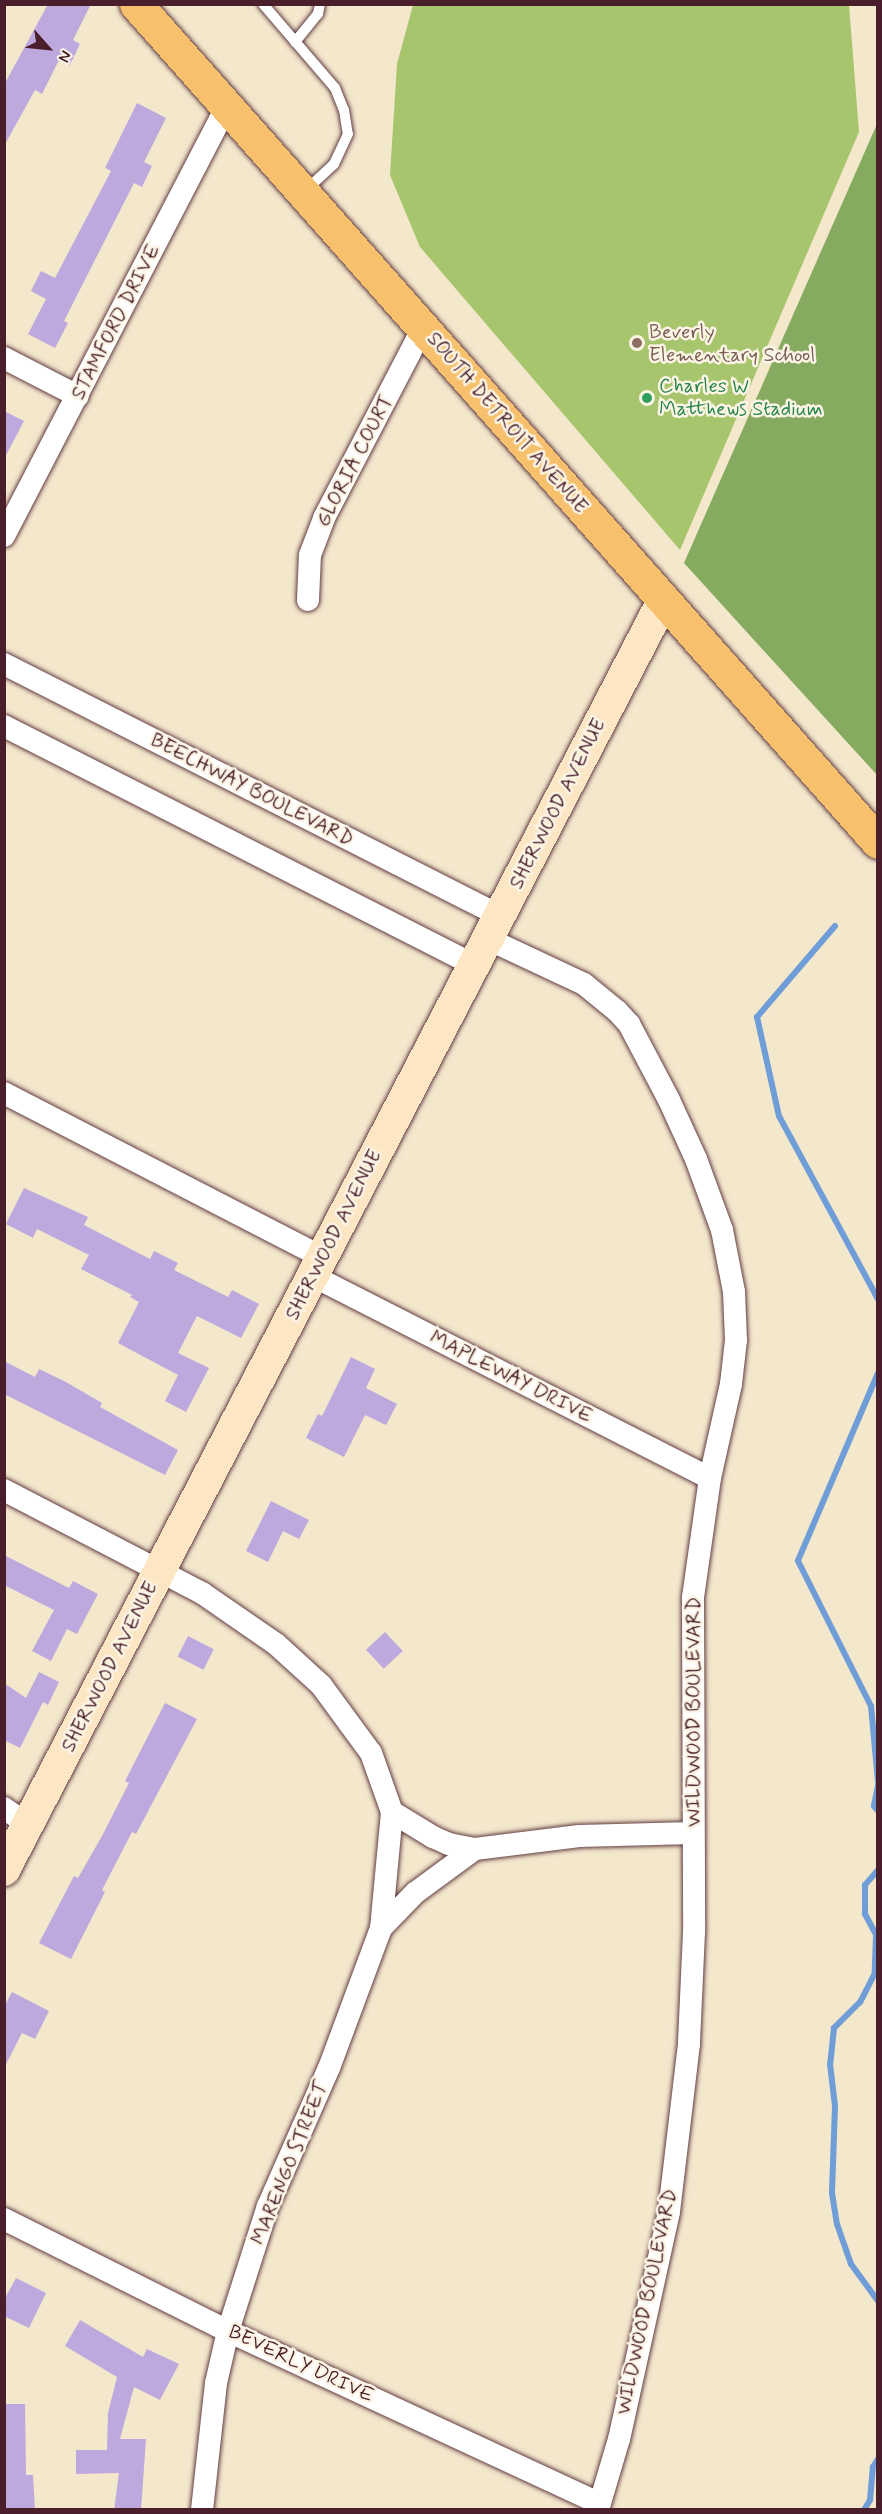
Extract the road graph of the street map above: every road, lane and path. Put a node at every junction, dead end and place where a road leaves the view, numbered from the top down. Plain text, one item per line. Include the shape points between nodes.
1 (136, 4) edge
2 (263, 4) edge
3 (320, 4) edge
4 (295, 42) junction
5 (227, 106) junction
6 (304, 193) junction
7 (423, 327) junction
8 (4, 358) edge
9 (78, 396) junction
10 (4, 536) edge
11 (308, 600) dead end
12 (663, 601) junction
13 (4, 664) edge
14 (4, 726) edge
15 (878, 842) edge
16 (487, 940) junction
17 (4, 1093) edge
18 (318, 1266) junction
19 (710, 1478) junction
20 (4, 1490) edge
21 (160, 1570) junction
22 (392, 1812) junction
23 (16, 1816) edge
24 (693, 1833) junction
25 (475, 1848) junction
26 (4, 1870) edge
27 (381, 1928) junction
28 (4, 2219) edge
29 (228, 2331) junction
30 (599, 2507) edge
31 (202, 2510) edge

1 - 5 main road, SOUTH DETROIT AVENUE
2 - 4 lane
3 - 4 lane via 318,14
4 - 6 lane via 335,88 348,134 334,164
5 - 6 main road, SOUTH DETROIT AVENUE
5 - 9 street, STAMFORD DRIVE
6 - 7 main road, SOUTH DETROIT AVENUE
7 - 11 street, GLORIA COURT via 324,518 310,555
7 - 12 main road, SOUTH DETROIT AVENUE
8 - 9 street
9 - 10 street, STAMFORD DRIVE
12 - 15 main road, SOUTH DETROIT AVENUE
12 - 16 street, SHERWOOD AVENUE
13 - 16 street, BEECHWAY BOULEVARD
14 - 16 street
16 - 18 street, SHERWOOD AVENUE
16 - 19 street, WILDWOOD BOULEVARD via 584,984 617,1011 629,1024 696,1159 724,1240 734,1292 736,1340 730,1394
17 - 18 street, MAPLEWAY DRIVE
18 - 19 street, MAPLEWAY DRIVE
18 - 21 street, SHERWOOD AVENUE
19 - 24 street, WILDWOOD BOULEVARD via 693,1597
20 - 21 street
21 - 22 street via 242,1619 321,1685 371,1753
21 - 23 street, SHERWOOD AVENUE
22 - 25 street via 449,1844
22 - 27 street, MARENGO STREET
23 - 26 street, SHERWOOD AVENUE
24 - 25 street via 579,1836
24 - 30 street, WILDWOOD BOULEVARD via 689,2044 669,2212 619,2439
25 - 27 street, MARENGO STREET via 415,1893
27 - 29 street, MARENGO STREET via 329,2068 268,2206
28 - 29 street, BEVERLY DRIVE
29 - 30 street, BEVERLY DRIVE
29 - 31 street, MARENGO STREET via 216,2383

